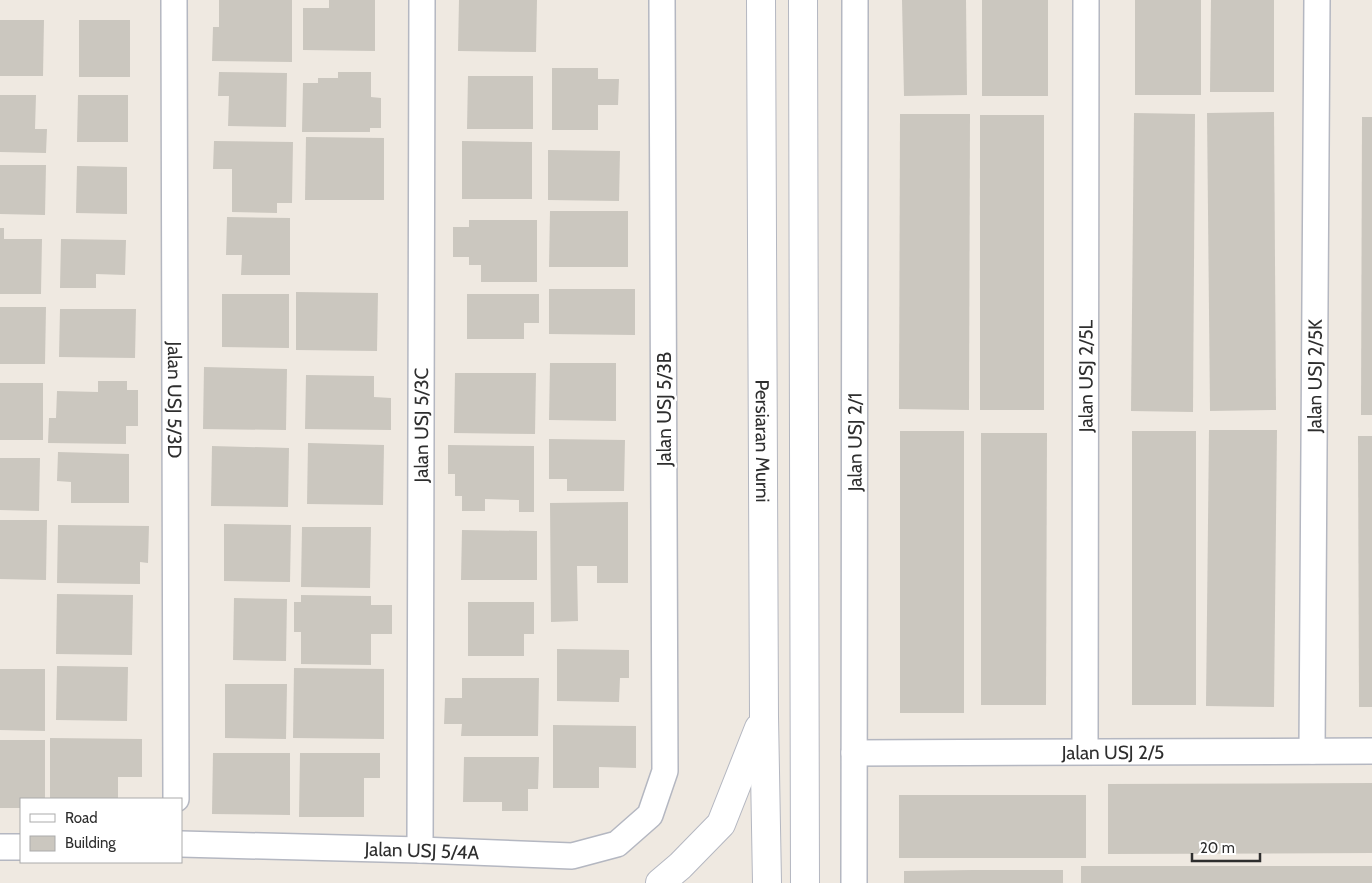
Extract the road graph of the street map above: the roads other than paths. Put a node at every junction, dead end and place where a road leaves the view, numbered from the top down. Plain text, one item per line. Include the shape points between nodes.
1 (174, 0) edge
2 (422, 0) edge
3 (662, 0) edge
4 (761, 0) edge
5 (803, 0) edge
6 (855, 0) edge
7 (1086, 0) edge
8 (1316, 0) edge
9 (764, 716) junction
10 (1312, 751) junction
11 (1372, 751) edge
12 (1085, 752) junction
13 (854, 753) junction
14 (176, 798) edge
15 (650, 815) joint
16 (182, 844) edge
17 (20, 847) edge
18 (0, 848) edge
19 (420, 850) junction
20 (660, 883) edge
21 (767, 883) edge
22 (805, 883) edge
23 (854, 883) edge

1 - 14 street, Jalan USJ 5/3D
2 - 19 street, Jalan USJ 5/3C
3 - 15 street, Jalan USJ 5/3B via 665,771
4 - 9 main road, Persiaran Murni
5 - 22 main road
6 - 13 street, Jalan USJ 2/1
7 - 12 street, Jalan USJ 2/5L
8 - 10 street, Jalan USJ 2/5K
9 - 20 main road via 721,824
9 - 21 main road, Persiaran Murni
10 - 11 street, Jalan USJ 2/5
10 - 12 street, Jalan USJ 2/5
12 - 13 street, Jalan USJ 2/5
13 - 23 street, Jalan USJ 2/1
15 - 19 street, Jalan USJ 5/4A via 617,844 572,856
16 - 19 street, Jalan USJ 5/4A
17 - 18 street

